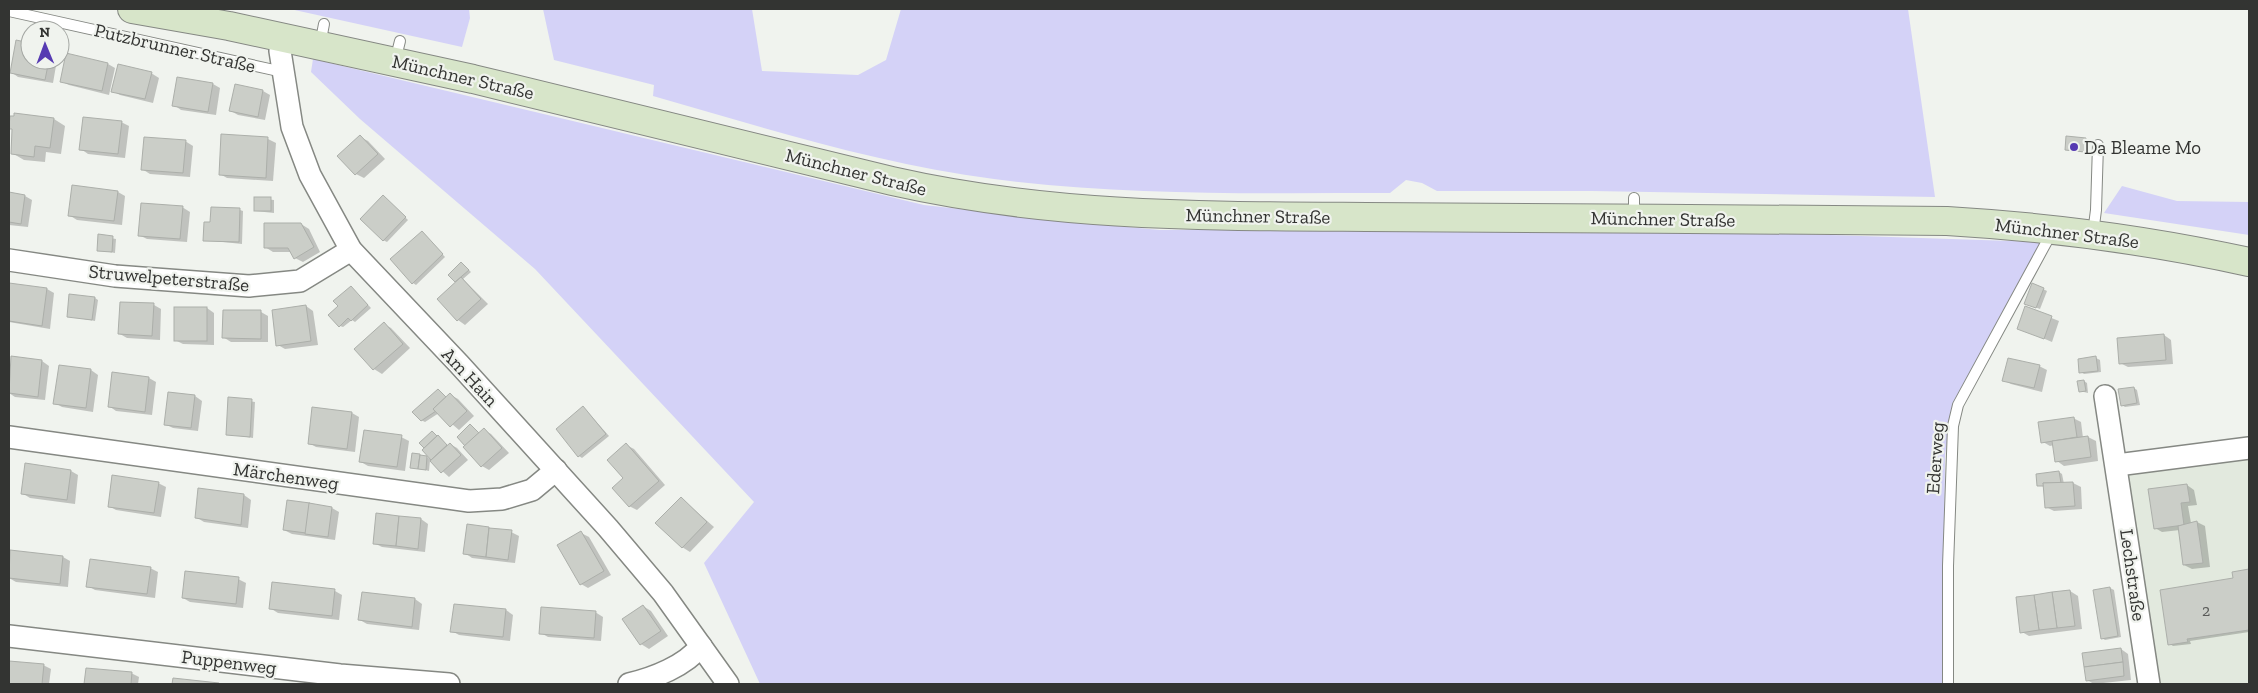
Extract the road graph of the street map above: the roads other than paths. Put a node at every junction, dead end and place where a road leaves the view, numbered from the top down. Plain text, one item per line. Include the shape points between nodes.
1 (132, 9) edge
2 (9, 11) edge
3 (178, 13) edge
4 (282, 37) junction
5 (283, 72) junction
6 (2098, 145) dead end
7 (2054, 229) junction
8 (2093, 234) junction
9 (351, 250) junction
10 (9, 260) edge
11 (2249, 262) edge
12 (2106, 396) dead end
13 (9, 437) edge
14 (2249, 448) edge
15 (2117, 465) junction
16 (556, 470) junction
17 (9, 636) edge
18 (701, 646) junction
19 (449, 684) edge
20 (629, 684) edge
21 (728, 684) edge
22 (1948, 684) edge
23 (2149, 684) edge

1 - 3 main road, Putzbrunner Straße
2 - 5 lane, Putzbrunner Straße
3 - 4 main road, Putzbrunner Straße
4 - 5 street, Am Hain
4 - 7 main road, Münchner Straße via 322,34 350,52 397,51 937,191 1021,204 1160,210 1634,209
5 - 9 street, Am Hain via 292,126 310,174
6 - 8 lane
7 - 8 main road, Münchner Straße
7 - 22 lane, Ederweg via 1958,405 1953,426
8 - 11 main road, Münchner Straße
9 - 10 street, Struwelpeterstraße via 300,281 249,286 116,276
9 - 16 street, Am Hain
12 - 15 street, Lechstraße
13 - 16 street, Märchenweg via 469,501 502,498 532,490
14 - 15 street
15 - 23 street, Lechstraße
16 - 18 street, Am Hain via 663,594
17 - 19 street, Puppenweg via 340,675
18 - 20 street via 694,656 650,679
18 - 21 street, Am Hain

